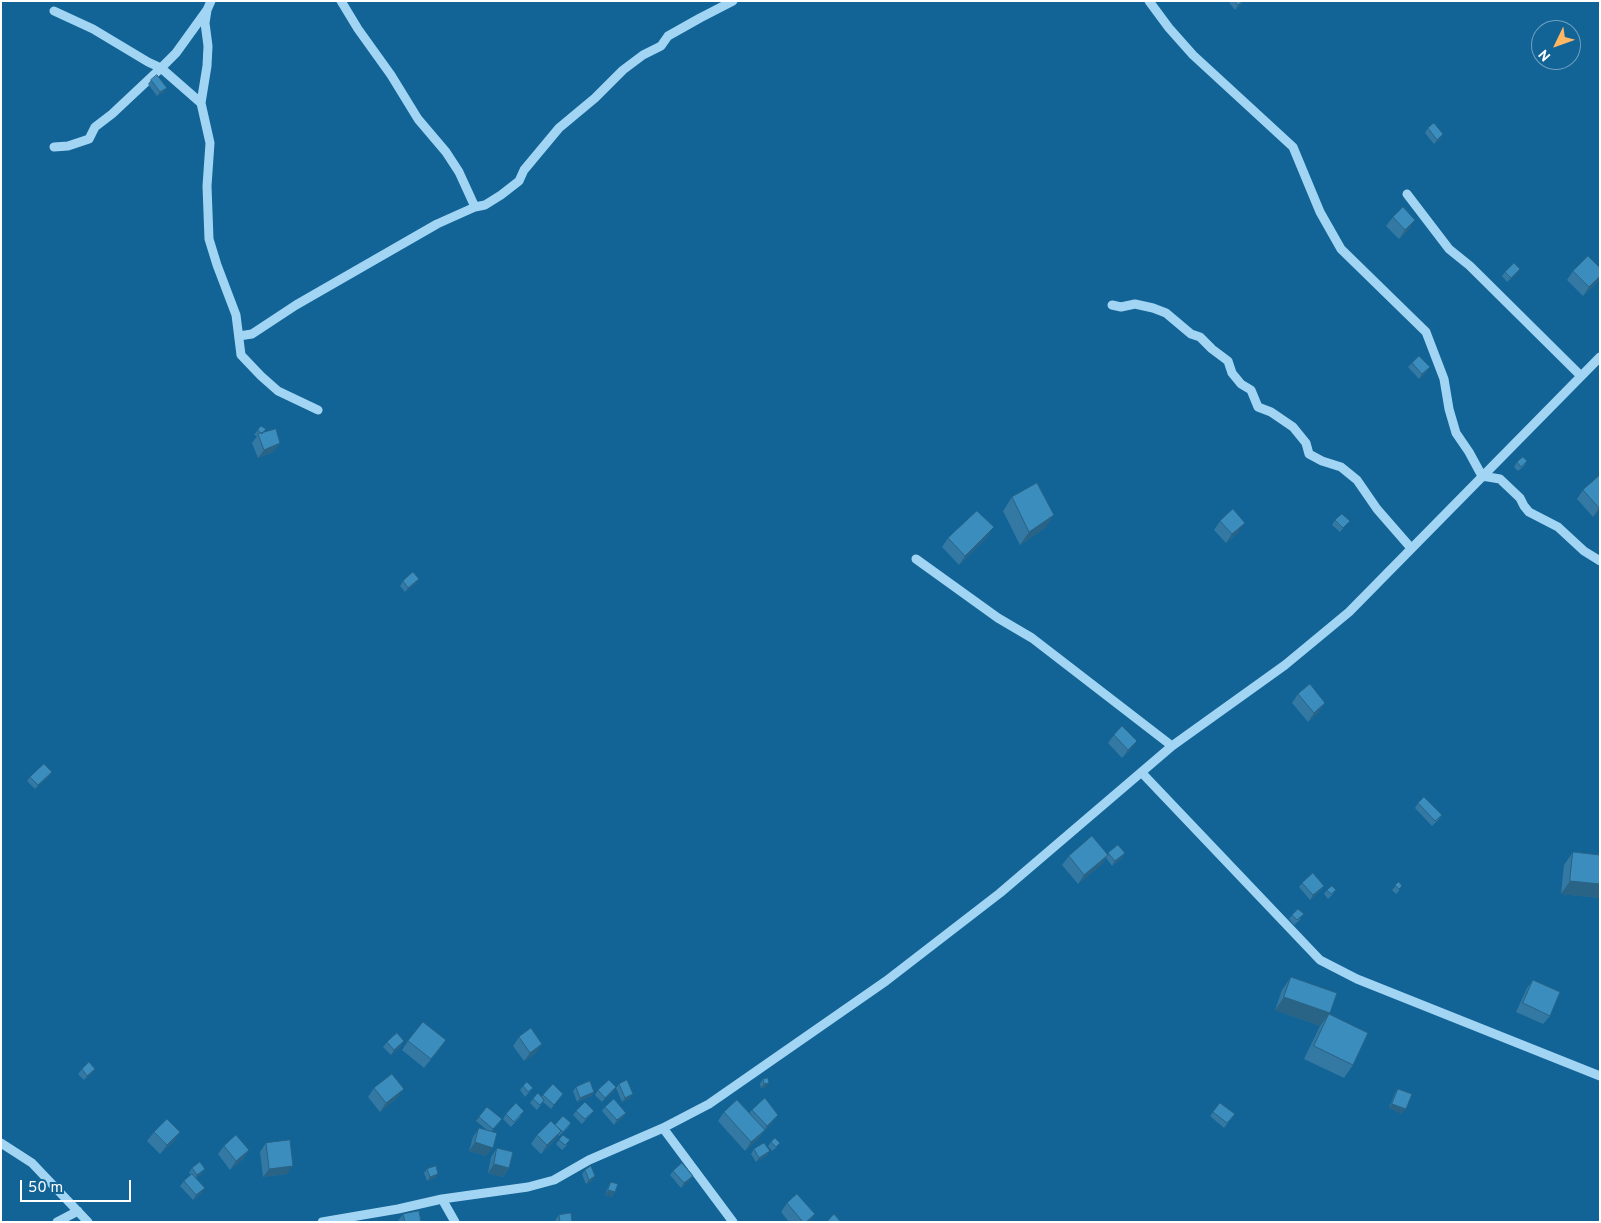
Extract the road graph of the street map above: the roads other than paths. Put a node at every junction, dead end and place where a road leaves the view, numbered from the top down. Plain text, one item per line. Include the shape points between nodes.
1 (341, 1) edge
2 (733, 1) edge
3 (1150, 1) edge
4 (209, 6) edge
5 (54, 11) dead end
6 (161, 68) junction
7 (201, 103) junction
8 (54, 147) dead end
9 (1407, 194) dead end
10 (474, 207) junction
11 (1112, 305) dead end
12 (239, 336) junction
13 (1600, 357) edge
14 (1581, 376) junction
15 (318, 410) dead end
16 (1482, 476) junction
17 (1411, 548) junction
18 (916, 559) dead end
19 (1600, 561) edge
20 (1172, 746) junction
21 (1142, 773) junction
22 (1600, 1076) edge
23 (663, 1128) junction
24 (1, 1143) edge
25 (442, 1199) junction
26 (78, 1212) junction
27 (57, 1222) edge
28 (88, 1222) edge
29 (322, 1222) edge
30 (455, 1222) edge
31 (733, 1222) edge

1 - 10 street via 418,119 451,159
2 - 10 street via 668,36 661,46 623,70 559,128 524,170 519,181 485,205
3 - 16 street via 1193,55 1293,147 1320,212 1341,249 1426,332 1444,380 1456,433
4 - 6 street via 176,53
4 - 7 street via 205,23 207,66
5 - 6 street
6 - 7 street
6 - 8 street via 95,127 89,139
7 - 12 street via 210,143 208,239 236,315
9 - 14 street via 1449,249
10 - 12 street via 332,283 252,334
11 - 17 street via 1135,304 1154,308 1200,337 1228,361 1232,373 1251,390 1258,407 1293,427 1306,443 1309,454 1341,467 1357,480
12 - 15 street via 241,355 261,376 278,391
13 - 14 street
14 - 16 street
16 - 17 street
16 - 19 street via 1500,479 1529,512 1558,526 1584,551
17 - 20 street via 1349,612 1285,665
18 - 20 street via 998,618 1032,638
20 - 21 street
21 - 22 street via 1320,960 1357,979
21 - 23 street via 1000,893 886,981 709,1104
23 - 25 street via 589,1160 554,1180 528,1187
23 - 31 street
24 - 26 street via 32,1163
25 - 29 street
25 - 30 street
26 - 27 street
26 - 28 street

